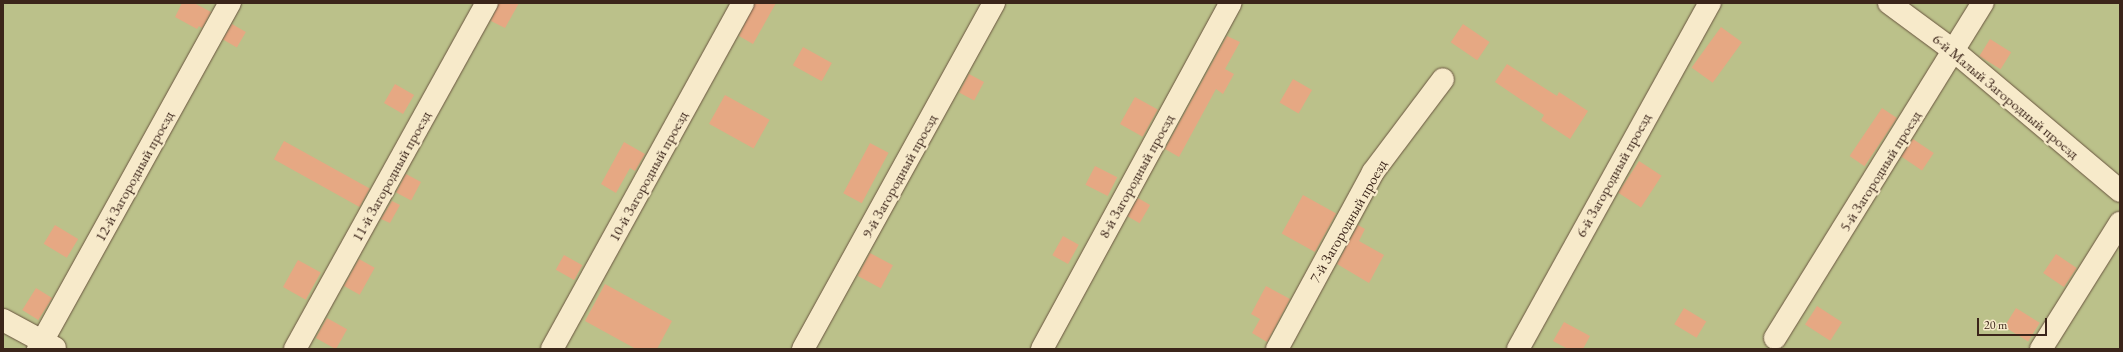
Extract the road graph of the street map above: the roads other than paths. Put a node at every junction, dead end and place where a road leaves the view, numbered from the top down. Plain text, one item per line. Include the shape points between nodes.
1 (230, 3) edge
2 (487, 3) edge
3 (743, 3) edge
4 (994, 3) edge
5 (1231, 3) edge
6 (1710, 3) edge
7 (1889, 3) edge
8 (1983, 3) edge
9 (1954, 51) junction
10 (1443, 79) dead end
11 (2120, 191) edge
12 (2120, 223) edge
13 (3, 320) edge
14 (1782, 345) edge
15 (46, 346) edge
16 (295, 349) edge
17 (552, 349) edge
18 (803, 349) edge
19 (1042, 349) edge
20 (1277, 349) edge
21 (1518, 349) edge
22 (2041, 349) edge

1 - 15 street, 12-й Загородный проезд
2 - 16 street, 11-й Загородный проезд
3 - 17 street, 10-й Загородный проезд
4 - 18 street, 9-й Загородный проезд
5 - 19 street, 8-й Загородный проезд
6 - 21 street, 6-й Загородный проезд
7 - 9 street, 6-й Малый Загородный проезд
8 - 9 street, 5-й Загородный проезд
9 - 11 street, 6-й Малый Загородный проезд
9 - 14 street, 5-й Загородный проезд
10 - 20 street, 7-й Загородный проезд via 1373,172
12 - 22 street
13 - 15 street

